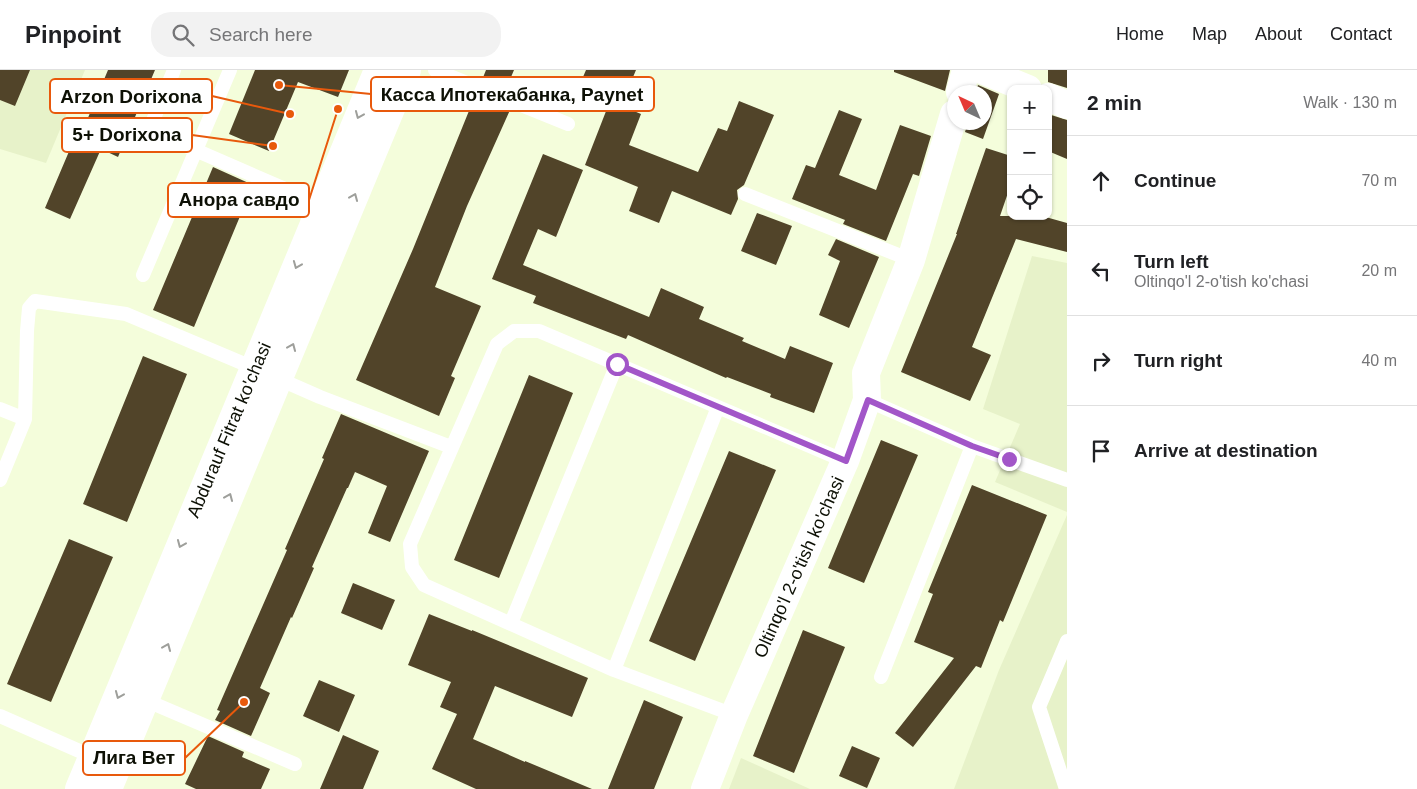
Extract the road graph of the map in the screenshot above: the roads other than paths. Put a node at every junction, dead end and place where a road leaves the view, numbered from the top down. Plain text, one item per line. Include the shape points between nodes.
1 (174, 70) edge
2 (230, 70) edge
3 (378, 70) edge
4 (407, 70) edge
5 (434, 70) edge
6 (966, 70) edge
7 (982, 70) edge
8 (962, 85) edge
9 (1018, 85) edge
10 (1052, 99) edge
11 (1067, 105) edge
12 (568, 124) dead end
13 (949, 130) edge
14 (196, 151) junction
15 (746, 194) dead end
16 (322, 205) junction
17 (911, 260) junction
18 (143, 275) dead end
19 (617, 364) junction
20 (254, 368) junction
21 (279, 379) junction
22 (868, 400) junction
23 (718, 407) junction
24 (0, 409) edge
25 (25, 419) junction
26 (972, 446) junction
27 (451, 447) junction
28 (846, 461) junction
29 (0, 480) edge
30 (1067, 480) edge
31 (511, 624) junction
32 (1067, 641) edge
33 (614, 670) junction
34 (881, 678) dead end
35 (145, 700) junction
36 (734, 715) junction
37 (0, 716) edge
38 (92, 757) junction
39 (295, 764) dead end
40 (79, 789) edge
41 (108, 789) edge
42 (705, 789) edge
43 (1066, 789) edge

1 - 14 lane via 149,130
2 - 14 lane
3 -> 16 main road, Abdurauf Fitrat ko'chasi
21 -> 4 main road, Abdurauf Fitrat ko'chasi
5 - 12 lane
6 - 8 main road
7 - 9 main road
10 - 11 main road
13 - 17 main road, Oltinqo'l 2-o'tish ko'chasi
14 - 16 lane
14 - 18 lane
15 - 17 lane
16 -> 20 main road, Abdurauf Fitrat ko'chasi
17 - 22 main road, Oltinqo'l 2-o'tish ko'chasi via 866,373
19 - 23 lane
19 - 27 lane via 539,331 514,331 497,344
19 - 31 lane
20 - 21 main road
20 - 25 lane via 126,314 35,301 29,308 27,331
20 -> 38 main road, Abdurauf Fitrat ko'chasi
21 - 27 lane
35 -> 21 main road, Abdurauf Fitrat ko'chasi
22 - 26 lane
22 - 28 main road, Oltinqo'l 2-o'tish ko'chasi
23 - 28 lane
23 - 33 lane
24 - 25 lane
25 - 29 lane
26 - 30 lane
26 - 34 lane
27 - 31 lane via 410,544 412,567 424,585
28 - 36 main road, Oltinqo'l 2-o'tish ko'chasi
31 - 33 lane
32 - 43 lane via 1040,707
33 - 36 lane
35 - 39 lane
35 - 41 main road, Abdurauf Fitrat ko'chasi
36 - 42 main road, Oltinqo'l 2-o'tish ko'chasi
37 - 38 lane
38 - 40 main road, Abdurauf Fitrat ko'chasi

